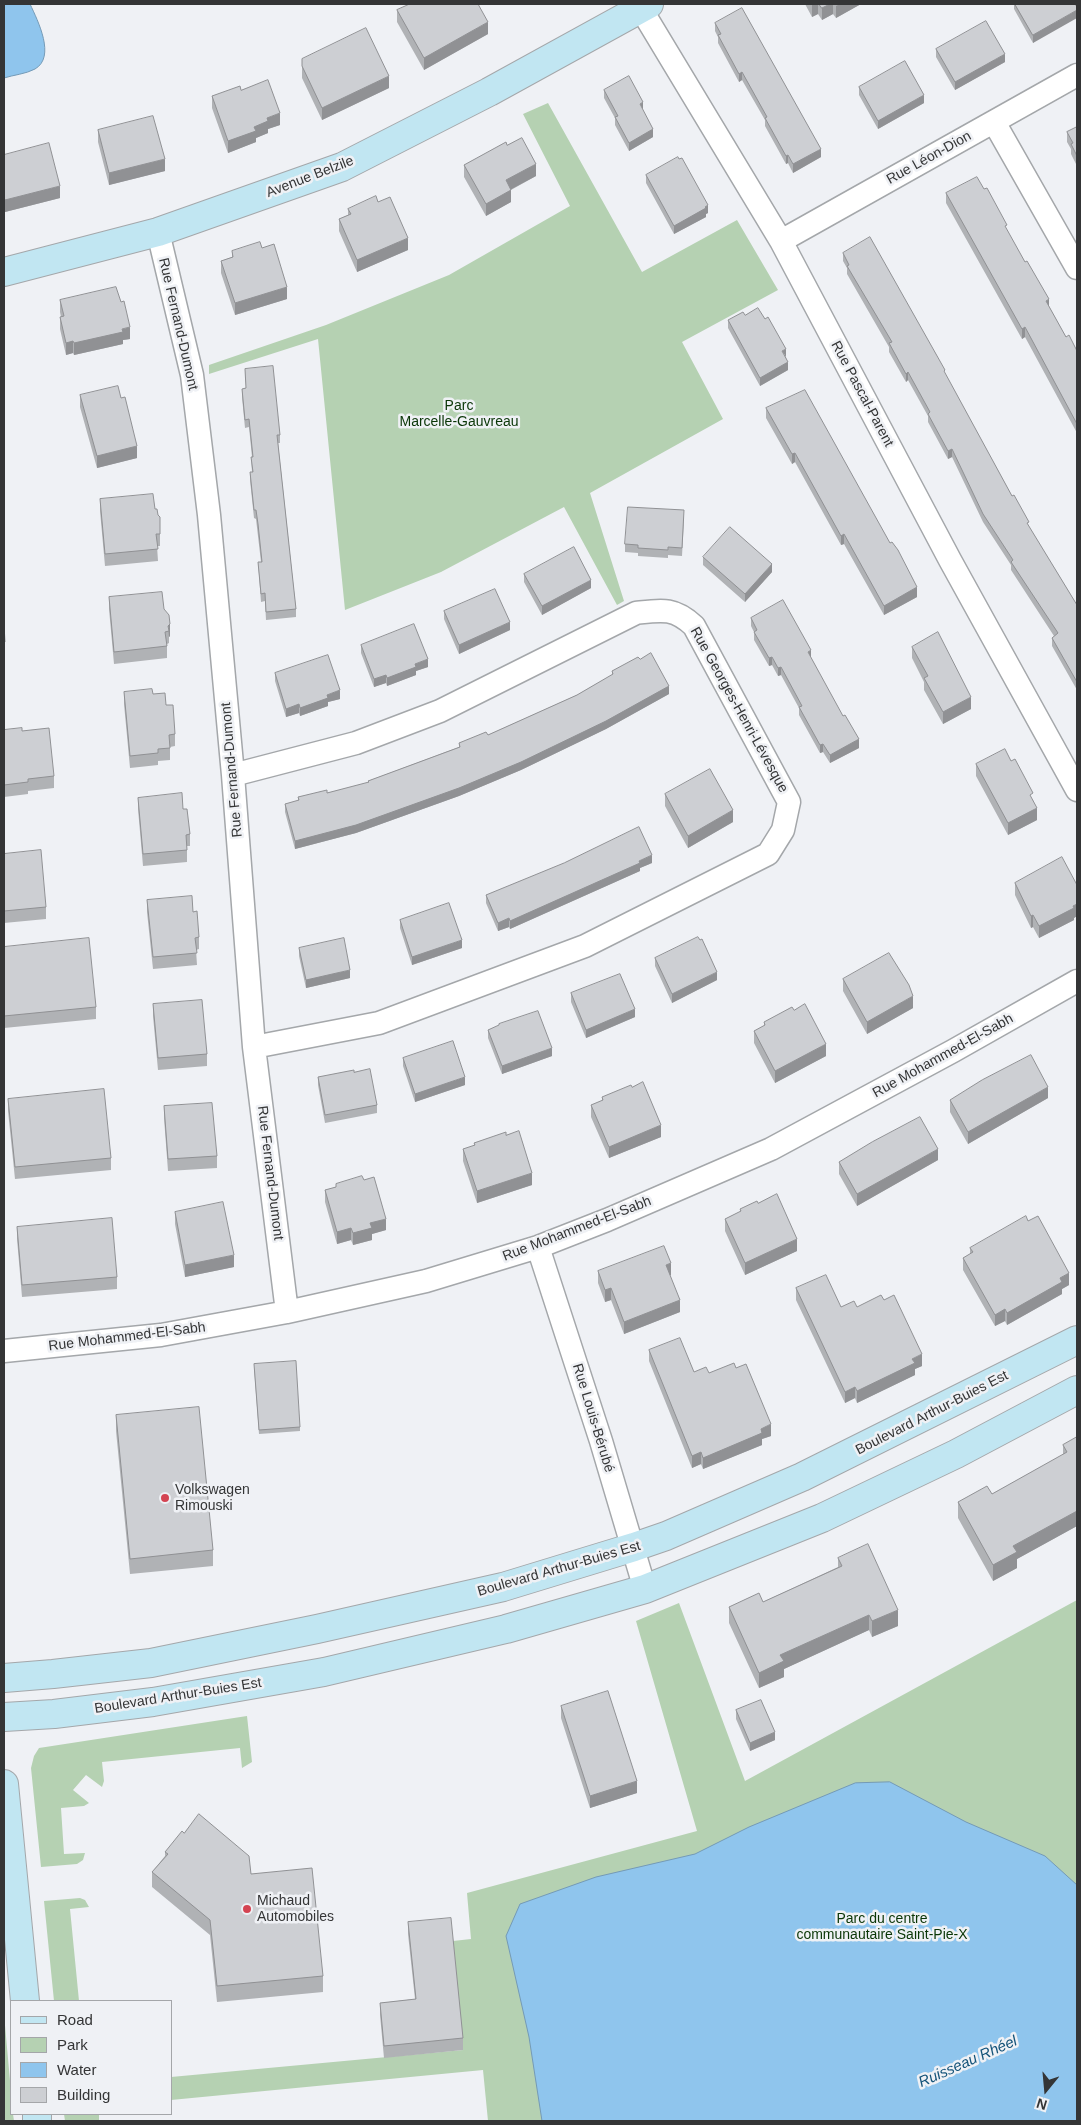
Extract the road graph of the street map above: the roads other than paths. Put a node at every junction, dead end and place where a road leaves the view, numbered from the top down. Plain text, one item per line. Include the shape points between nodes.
1 (642, 5) edge
2 (1077, 75) edge
3 (994, 122) junction
4 (158, 232) junction
5 (781, 241) junction
6 (1077, 268) edge
7 (4, 272) edge
8 (233, 775) junction
9 (1077, 790) edge
10 (1077, 981) edge
11 (254, 1047) junction
12 (538, 1247) junction
13 (287, 1312) junction
14 (1077, 1340) edge
15 (4, 1351) edge
16 (1077, 1390) edge
17 (634, 1547) junction
18 (645, 1589) junction
19 (4, 1678) edge
20 (4, 1717) edge
21 (4, 1784) edge
22 (25, 2000) edge

1 - 4 street, Avenue Belzile via 489,92 342,167
1 - 5 street, Rue Pascal-Parent
2 - 3 street, Rue Léon-Dion
3 - 5 street, Rue Léon-Dion
3 - 6 street
4 - 7 street, Avenue Belzile
4 - 8 street, Rue Fernand-Dumont via 192,375 209,515
5 - 9 street, Rue Pascal-Parent via 950,560
8 - 11 street, Rue Fernand-Dumont
8 - 11 street, Rue Georges-Henri-Lévesque via 356,743 440,712 636,613 662,610 682,615 694,626 789,802 782,830 768,854 585,946 379,1023
10 - 12 street, Rue Mohammed-El-Sabh via 771,1149
11 - 13 street, Rue Fernand-Dumont
12 - 13 street, Rue Mohammed-El-Sabh via 426,1281
12 - 17 street, Rue Louis-Bérubé
13 - 15 street, Rue Mohammed-El-Sabh via 161,1335
14 - 17 street, Boulevard Arthur-Buies Est via 802,1477
16 - 18 street, Boulevard Arthur-Buies Est via 956,1454 822,1518
17 - 18 street, Rue Louis-Bérubé
17 - 19 street, Boulevard Arthur-Buies Est via 503,1587 317,1629 152,1663
18 - 20 street, Boulevard Arthur-Buies Est via 506,1629 324,1672 153,1702
21 - 22 street

